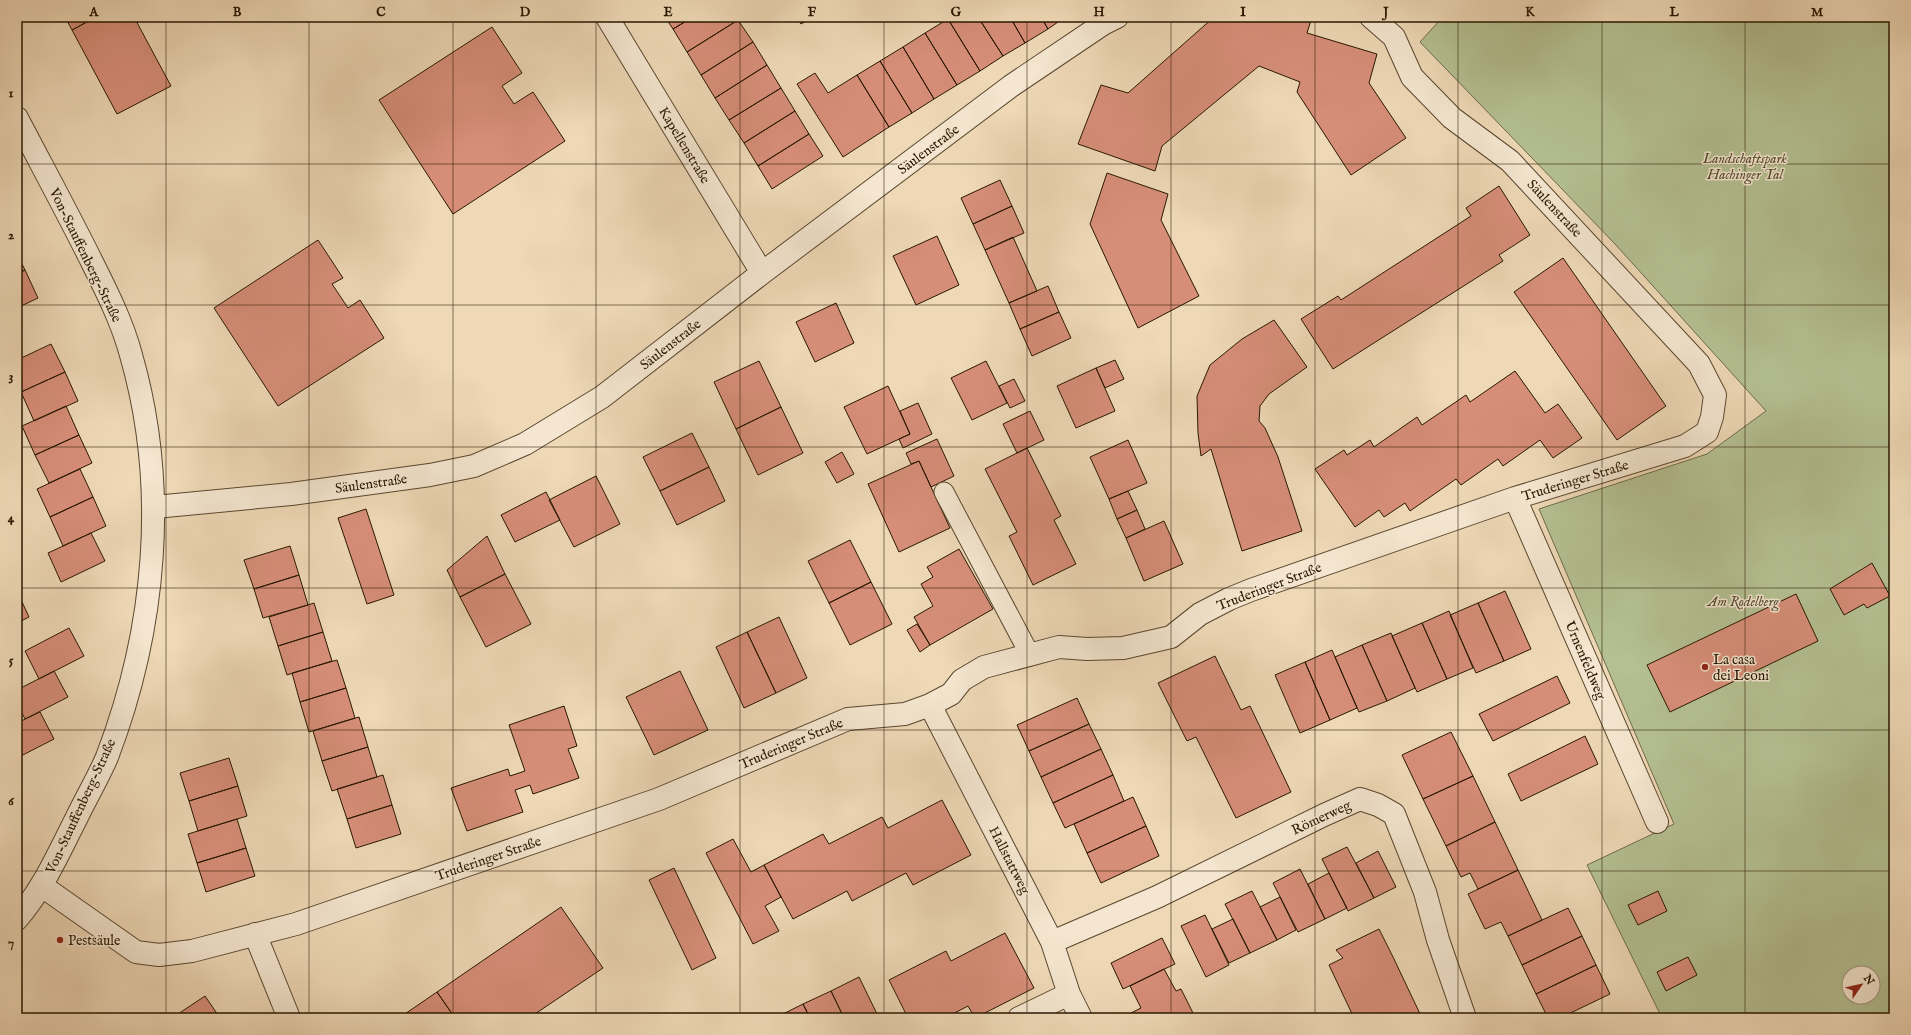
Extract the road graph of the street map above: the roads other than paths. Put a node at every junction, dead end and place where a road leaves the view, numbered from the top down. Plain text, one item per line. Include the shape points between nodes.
1 (607, 17) edge
2 (1117, 17) edge
3 (1371, 17) edge
4 (17, 118) edge
5 (762, 272) junction
6 (1712, 416) joint
7 (944, 492) dead end
8 (1515, 498) junction
9 (155, 506) junction
10 (1030, 655) junction
11 (930, 705) junction
12 (1657, 822) dead end
13 (42, 886) junction
14 (17, 919) edge
15 (255, 934) junction
16 (1052, 942) junction
17 (1070, 994) junction
18 (289, 1018) edge
19 (1019, 1018) edge
20 (1081, 1018) edge
21 (1465, 1018) edge

1 - 5 street, Kapellenstraße
2 - 5 street, Säulenstraße via 1011,86
3 - 6 street, Säulenstraße via 1394,37 1412,77 1452,118 1510,161 1699,364 1715,395
4 - 9 street, Von-Stauffenberg-Straße via 107,293 131,354 148,428
5 - 9 street, Säulenstraße via 602,397 525,444 474,466 430,475 291,494
6 - 8 street, Truderinger Straße via 1707,432 1685,446
7 - 10 lane
8 - 10 street, Truderinger Straße via 1229,599 1200,614 1171,637 1123,648 1059,647
8 - 12 street, Urnenfeldweg
9 - 13 street, Von-Stauffenberg-Straße via 148,598 128,694 106,758
10 - 11 street, Truderinger Straße via 984,667 962,680 951,694
11 - 15 street, Truderinger Straße via 905,714 848,719 659,798 296,924
11 - 16 street, Hallstattweg
13 - 14 street, Von-Stauffenberg-Straße
13 - 15 street, Truderinger Straße via 136,952 159,955 192,951
15 - 18 street
16 - 17 street, Hallstattweg
16 - 21 street, Römerweg via 1183,884 1360,799 1394,814 1425,892 1438,940
17 - 19 street
17 - 20 street, Hallstattweg

